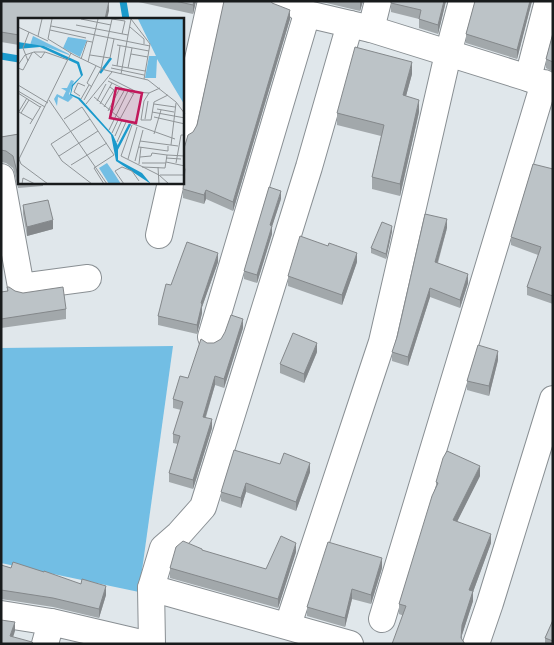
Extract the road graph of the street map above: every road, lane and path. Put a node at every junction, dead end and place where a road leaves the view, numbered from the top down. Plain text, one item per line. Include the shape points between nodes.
1 (211, 1) edge
2 (378, 1) edge
3 (462, 1) edge
4 (548, 1) edge
5 (296, 5) edge
6 (360, 27) junction
7 (448, 54) junction
8 (541, 83) edge
9 (184, 122) edge
10 (1, 177) edge
11 (171, 184) edge
12 (159, 234) dead end
13 (88, 278) dead end
14 (11, 288) edge
15 (211, 337) dead end
16 (553, 399) edge
17 (151, 588) junction
18 (1, 614) edge
19 (382, 619) dead end
20 (288, 625) junction
21 (48, 633) edge
22 (145, 644) edge
23 (152, 644) edge
24 (350, 644) edge
25 (476, 644) edge

1 - 9 street
2 - 6 street
3 - 7 street
4 - 8 street
5 - 6 street
5 - 15 street
6 - 7 street
6 - 17 street via 309,167 203,508 162,548
7 - 8 street
7 - 20 street via 382,342
8 - 19 street
10 - 14 street
11 - 12 street
13 - 14 street
16 - 25 street
17 - 20 street
17 - 23 street
18 - 21 street
20 - 24 street
21 - 22 street

